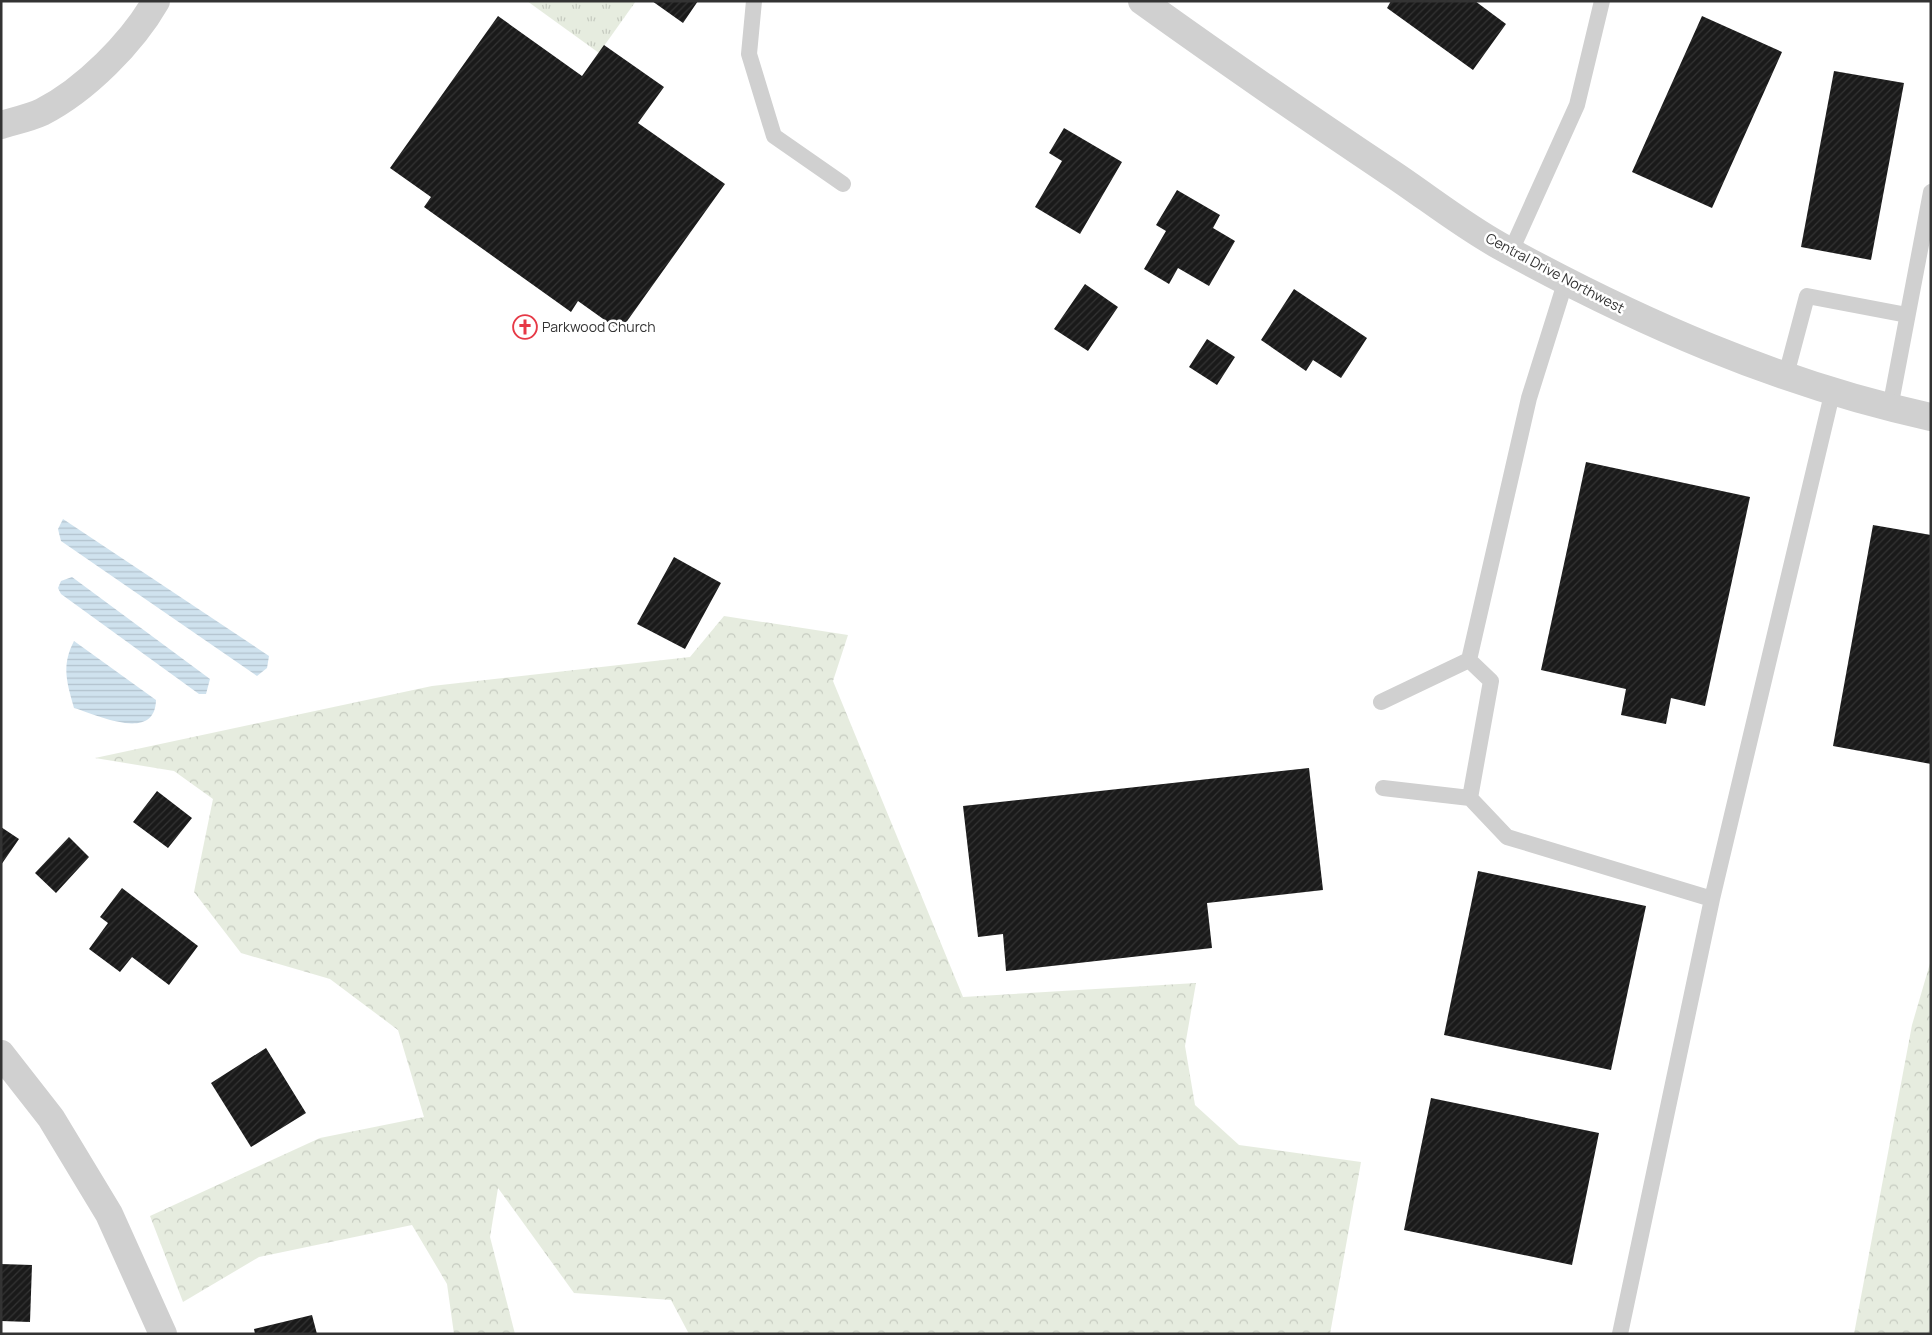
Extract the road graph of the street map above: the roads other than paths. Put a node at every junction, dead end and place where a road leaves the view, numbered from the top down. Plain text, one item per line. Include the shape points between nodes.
1 (156, 1) edge
2 (754, 1) edge
3 (1142, 1) edge
4 (1602, 1) edge
5 (1, 125) edge
6 (843, 184) dead end
7 (1931, 192) edge
8 (1511, 251) junction
9 (1566, 280) junction
10 (1907, 316) junction
11 (1786, 376) junction
12 (1833, 390) junction
13 (1890, 408) junction
14 (1931, 417) edge
15 (1469, 660) junction
16 (1381, 702) dead end
17 (1383, 788) dead end
18 (1470, 798) junction
19 (1712, 899) junction
20 (1, 1054) edge
21 (163, 1334) edge
22 (1620, 1334) edge

1 - 5 street via 144,23 120,51 66,98 40,113
2 - 6 lane via 749,54 774,136
3 - 8 street, Central Drive Northwest via 1270,92
4 - 8 lane via 1577,105
7 - 10 lane
8 - 9 street, Central Drive Northwest
9 - 11 street, Central Drive Northwest via 1655,326 1731,358
9 - 15 lane via 1529,398
10 - 11 lane via 1807,296
10 - 13 lane
11 - 12 street, Central Drive Northwest
12 - 13 street, Central Drive Northwest
12 - 19 lane
13 - 14 street, Central Drive Northwest
15 - 16 lane
15 - 18 lane via 1491,681
17 - 18 lane
18 - 19 lane via 1506,837
19 - 22 lane
20 - 21 street via 51,1118 109,1214

